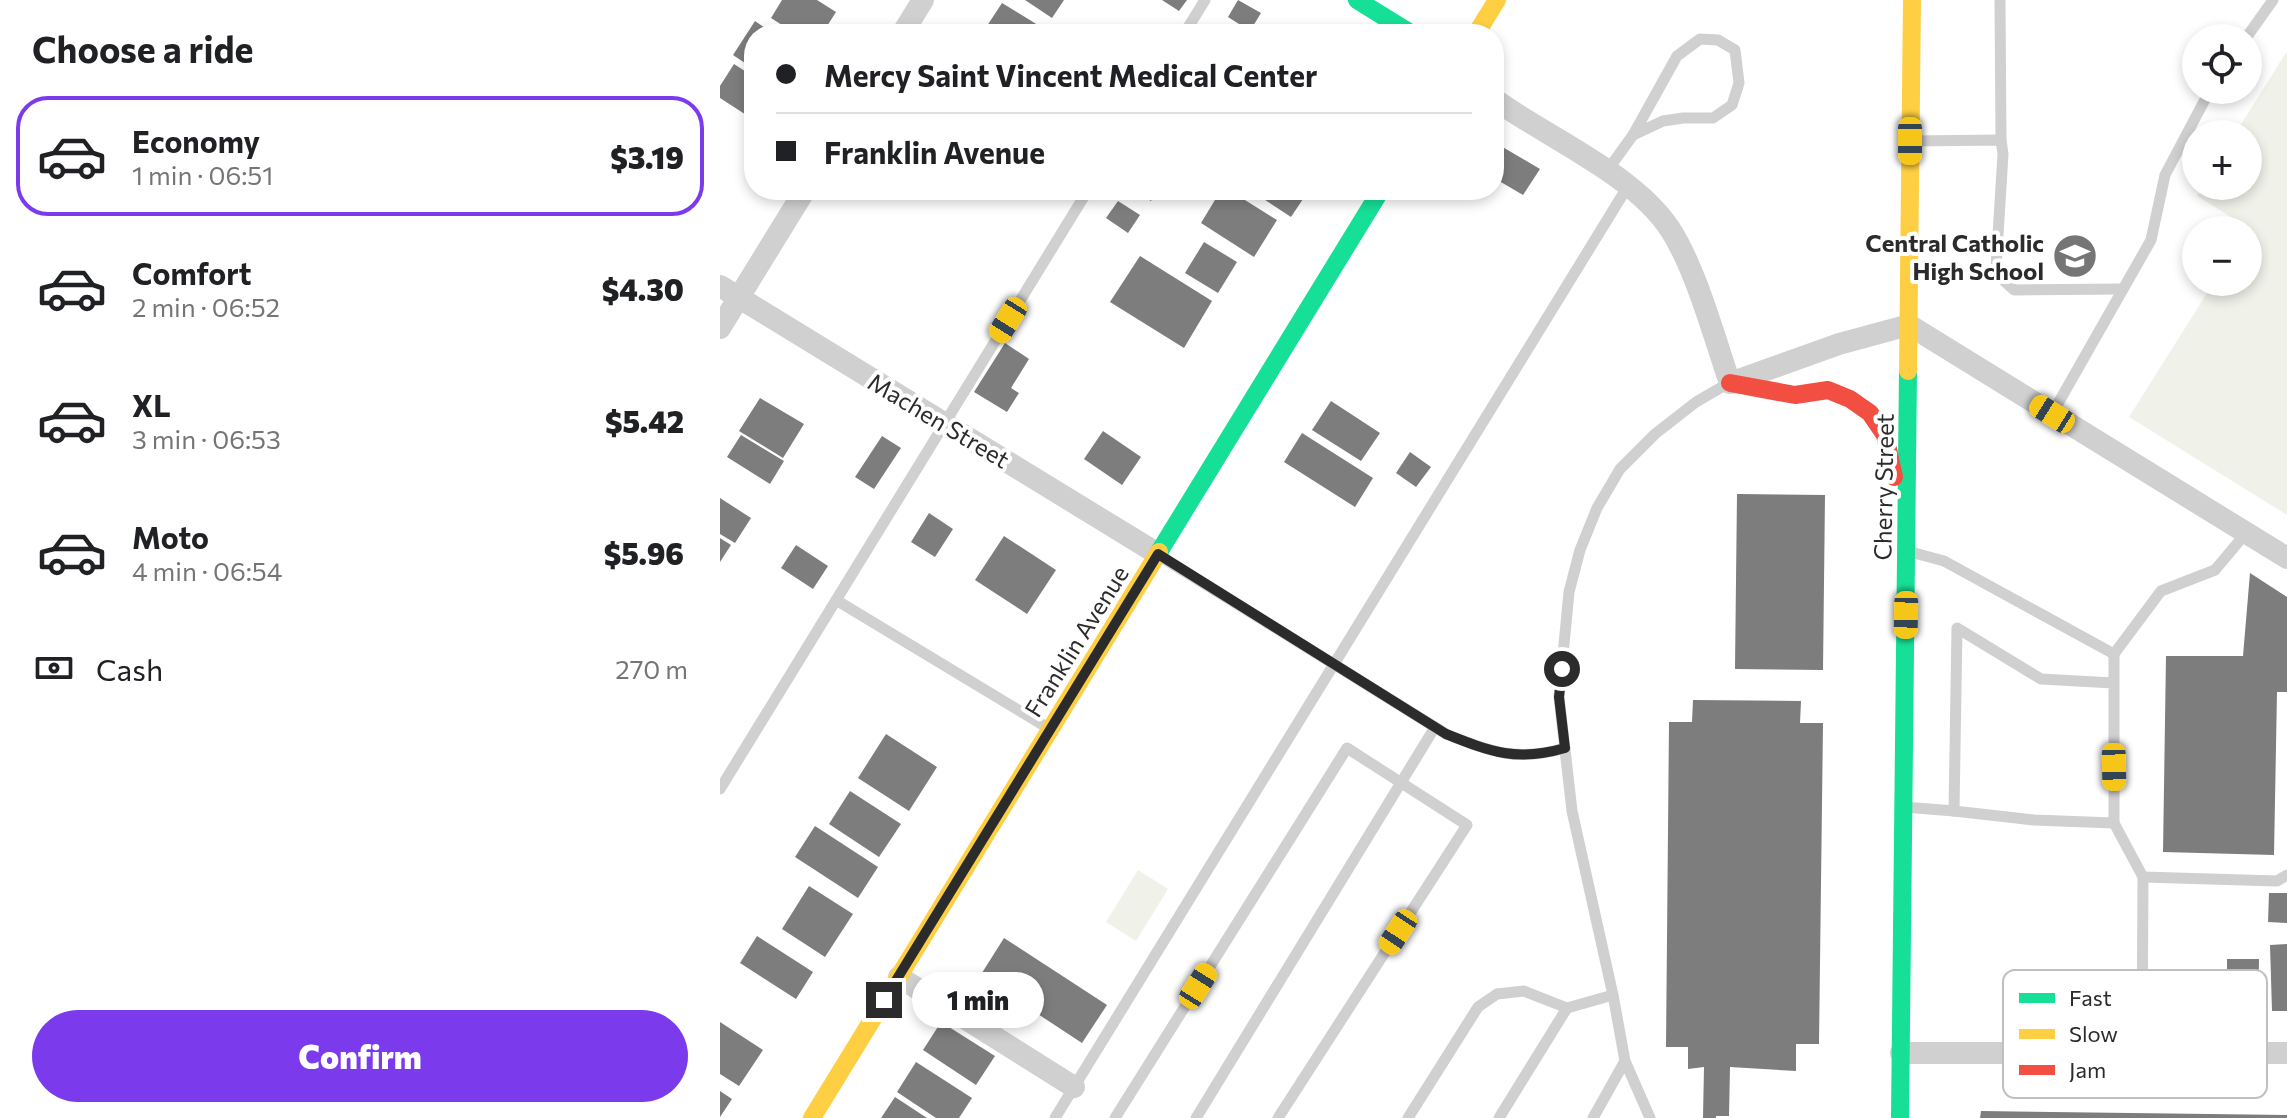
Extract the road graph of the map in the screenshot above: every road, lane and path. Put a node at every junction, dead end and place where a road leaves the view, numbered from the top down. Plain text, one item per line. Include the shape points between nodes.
1 (923, 0) edge
2 (1205, 0) edge
3 (1357, 0) edge
4 (1497, 0) edge
5 (1912, 0) edge
6 (2000, 0) edge
7 (2273, 0) edge
8 (908, 24) edge
9 (1190, 24) edge
10 (1396, 24) edge
11 (1482, 24) edge
12 (2256, 24) edge
13 (2203, 104) edge
14 (1504, 105) edge
15 (1633, 135) junction
16 (2001, 140) junction
17 (1910, 141) junction
18 (1606, 171) junction
19 (1628, 186) junction
20 (798, 200) edge
21 (1082, 200) edge
22 (1375, 200) edge
23 (2123, 289) junction
24 (729, 292) edge
25 (1909, 325) junction
26 (720, 328) edge
27 (1730, 383) junction
28 (2052, 414) junction
29 (944, 424) junction
30 (2246, 533) junction
31 (1906, 548) junction
32 (1158, 554) junction
33 (2287, 558) edge
34 (836, 600) junction
35 (2114, 654) junction
36 (1334, 664) junction
37 (2113, 683) junction
38 (1435, 727) junction
39 (1050, 730) junction
40 (1565, 748) junction
41 (1403, 782) junction
42 (720, 789) edge
43 (1904, 807) junction
44 (1954, 811) junction
45 (2114, 823) junction
46 (2287, 875) edge
47 (2143, 877) junction
48 (2142, 970) edge
49 (899, 977) junction
50 (1613, 995) junction
51 (1567, 1008) junction
52 (1901, 1053) junction
53 (2003, 1053) edge
54 (1625, 1061) junction
55 (1074, 1087) junction
56 (812, 1118) edge
57 (1055, 1118) edge
58 (1115, 1118) edge
59 (1196, 1118) edge
60 (1278, 1118) edge
61 (1408, 1118) edge
62 (1499, 1118) edge
63 (1593, 1118) edge
64 (1650, 1118) edge
65 (1900, 1118) edge

1 - 8 street
2 - 9 lane
3 - 10 main road
4 - 11 main road
5 - 17 main road, Cherry Street
6 - 16 lane
7 - 12 lane
13 - 23 lane via 2165,175 2151,240
14 - 18 street
15 - 15 lane via 1663,121 1713,118 1732,105 1739,83 1735,50 1718,40 1700,39 1677,56
15 - 18 lane
16 - 17 lane
16 - 23 lane via 1996,267 2003,280 2014,290
17 - 25 main road, Cherry Street
18 - 19 street
19 - 27 street via 1669,226 1683,250
19 - 36 lane
20 - 24 street
21 - 29 lane
22 - 32 main road, Franklin Avenue
23 - 28 lane
24 - 26 street
24 - 29 street, Machen Street
25 - 27 street
25 - 28 street
25 - 31 main road, Cherry Street
27 - 31 main road via 1795,395 1828,390 1870,413 1885,435
27 - 40 lane via 1655,434 1620,469 1597,508 1569,592 1559,697
28 - 30 street
29 - 32 street, Machen Street
29 - 34 lane
30 - 33 street
30 - 35 lane via 2215,570 2161,591
31 - 35 lane via 1944,561
31 - 43 main road, Cherry Street
32 - 36 lane
32 - 39 main road, Franklin Avenue
34 - 39 lane
34 - 42 lane
35 - 37 lane
36 - 38 lane
36 - 55 lane
37 - 44 lane via 2041,679 1957,628
37 - 45 lane
38 - 40 lane via 1508,755
38 - 41 lane
39 - 49 main road, Franklin Avenue
40 - 50 lane via 1572,811
41 - 58 lane via 1347,748
41 - 59 lane
41 - 60 lane via 1467,825
43 - 44 lane
43 - 52 main road, Cherry Street
44 - 45 lane
45 - 47 lane
46 - 47 lane via 2277,881
47 - 48 lane
49 - 55 street
49 - 56 main road, Franklin Avenue
50 - 51 lane
50 - 54 lane
51 - 61 lane via 1524,991 1497,994 1478,1007
51 - 62 lane
52 - 53 street
52 - 65 main road, Cherry Street
54 - 63 lane
54 - 64 lane
55 - 57 lane

